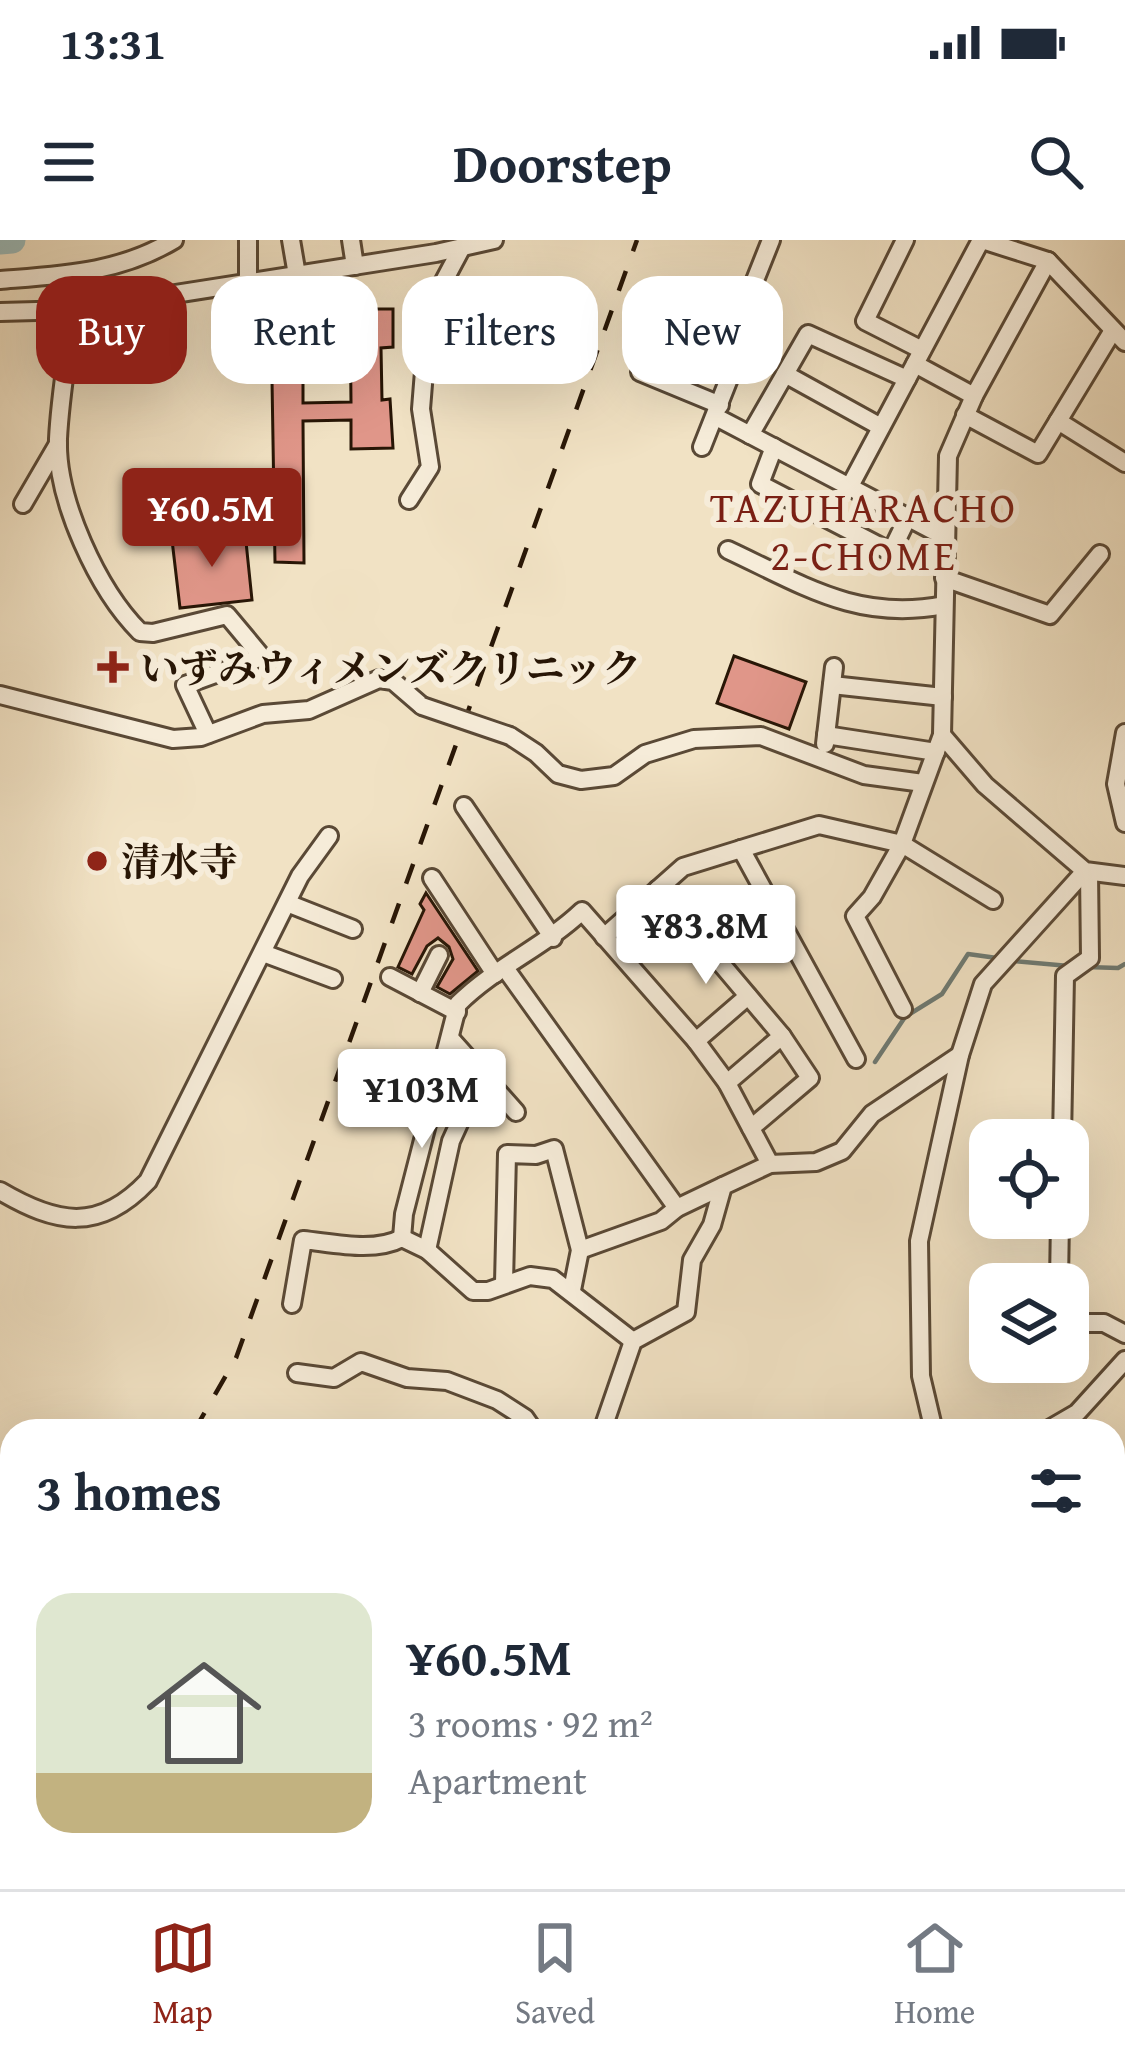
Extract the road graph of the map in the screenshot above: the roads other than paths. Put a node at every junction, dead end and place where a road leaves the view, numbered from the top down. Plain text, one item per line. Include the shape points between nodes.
1 (174, 240) edge
2 (248, 240) edge
3 (291, 240) edge
4 (351, 240) edge
5 (494, 240) edge
6 (771, 240) edge
7 (905, 240) edge
8 (981, 240) edge
9 (1010, 244) edge
10 (435, 247) edge
11 (461, 249) junction
12 (1048, 261) junction
13 (355, 266) junction
14 (297, 274) junction
15 (248, 276) edge
16 (286, 276) edge
17 (758, 276) edge
18 (0, 280) edge
19 (0, 311) edge
20 (36, 311) edge
21 (1119, 337) edge
22 (915, 364) junction
23 (785, 374) junction
24 (65, 384) edge
25 (664, 384) edge
26 (727, 384) edge
27 (974, 396) junction
28 (718, 411) junction
29 (965, 415) junction
30 (1058, 421) junction
31 (881, 427) junction
32 (750, 435) junction
33 (58, 444) junction
34 (702, 447) dead end
35 (774, 447) junction
36 (1125, 463) edge
37 (850, 486) junction
38 (409, 500) dead end
39 (23, 504) dead end
40 (908, 517) junction
41 (946, 537) junction
42 (728, 550) dead end
43 (1100, 554) dead end
44 (944, 578) junction
45 (944, 604) junction
46 (0, 695) edge
47 (943, 697) junction
48 (208, 734) junction
49 (1125, 734) edge
50 (826, 735) junction
51 (939, 744) junction
52 (824, 758) junction
53 (923, 783) junction
54 (464, 806) dead end
55 (1125, 823) edge
56 (329, 836) dead end
57 (902, 844) junction
58 (741, 849) junction
59 (1087, 871) junction
60 (1125, 876) edge
61 (432, 878) dead end
62 (658, 890) junction
63 (993, 900) dead end
64 (287, 903) junction
65 (352, 929) dead end
66 (604, 937) junction
67 (553, 938) junction
68 (263, 953) junction
69 (439, 955) dead end
70 (500, 971) junction
71 (390, 977) dead end
72 (333, 980) dead end
73 (420, 992) junction
74 (748, 996) junction
75 (903, 1009) dead end
76 (457, 1012) junction
77 (782, 1036) junction
78 (450, 1038) junction
79 (696, 1041) junction
80 (960, 1055) junction
81 (856, 1059) dead end
82 (482, 1073) junction
83 (727, 1083) junction
84 (516, 1112) dead end
85 (1062, 1119) edge
86 (751, 1128) junction
87 (770, 1164) junction
88 (723, 1186) junction
89 (0, 1191) edge
90 (677, 1208) junction
91 (402, 1238) junction
92 (427, 1250) junction
93 (580, 1250) junction
94 (504, 1283) junction
95 (572, 1289) junction
96 (292, 1304) dead end
97 (1089, 1322) edge
98 (1125, 1334) edge
99 (633, 1341) junction
100 (1125, 1360) edge
101 (297, 1373) dead end
102 (526, 1419) edge
103 (606, 1419) edge
104 (931, 1419) edge
105 (1067, 1419) edge

1 - 18 street via 99,272
2 - 15 street
3 - 14 street
4 - 13 street
5 - 11 street
6 - 17 street
7 - 22 street via 866,321
8 - 9 street
8 - 22 street
9 - 12 street
10 - 11 street
10 - 13 street
11 - 38 street via 429,309 421,409 430,467
12 - 21 street
12 - 27 street
13 - 14 street
14 - 16 street
19 - 20 street
21 - 30 street
22 - 23 street via 808,334
22 - 27 street
22 - 31 street
23 - 31 street
23 - 32 street
24 - 33 street
25 - 28 street
26 - 28 street
27 - 29 street
28 - 32 street
28 - 34 street
29 - 30 street via 1038,454
29 - 41 street via 948,456
30 - 36 street
31 - 37 street
32 - 35 street
33 - 39 street
33 - 48 street via 88,552 128,620 153,633 227,615 262,657 185,686
35 - 37 street
35 - 40 street via 760,484 891,552
37 - 40 street
40 - 41 street
41 - 44 street
42 - 45 street via 840,602 907,612
43 - 44 street via 1050,615
44 - 45 street
45 - 47 street
46 - 48 street via 173,739
47 - 50 street via 833,676
47 - 51 street
48 - 52 street, bridge via 262,714 309,710 379,680 422,706 510,736 558,774 581,780 614,776 645,754 694,739 761,736
49 - 55 street via 1116,784
50 - 51 street
50 - 52 street
51 - 53 street
51 - 59 street
52 - 53 street via 864,776
53 - 57 street
54 - 67 street
56 - 64 street
57 - 58 street via 819,825
57 - 63 street
57 - 75 street via 855,916
58 - 62 street via 683,867
58 - 81 street
59 - 60 street
59 - 80 street via 983,984
59 - 85 street via 1090,958 1065,976
61 - 70 street
62 - 66 street
62 - 74 street
64 - 65 street
64 - 68 street
66 - 67 street via 582,911
66 - 79 street
67 - 70 street
68 - 72 street
68 - 89 street via 148,1181 130,1200 103,1214 55,1218
69 - 73 street
70 - 76 street
70 - 90 street
71 - 73 street
73 - 76 street
74 - 77 street
74 - 79 street
76 - 78 street
77 - 83 street
77 - 86 street via 810,1078
78 - 82 street
78 - 91 street
79 - 83 street
80 - 87 street via 872,1114 842,1151 815,1162
80 - 104 street via 919,1241 921,1376
82 - 84 street
82 - 92 street via 451,1142
83 - 86 street
86 - 87 street
87 - 88 street
88 - 90 street
88 - 99 street via 692,1260 686,1312
90 - 93 street
91 - 92 street
91 - 96 street via 357,1245 303,1240
92 - 94 street via 472,1291
93 - 94 street via 554,1149 507,1154
93 - 95 street
94 - 95 street via 530,1276
95 - 99 street
97 - 98 street
99 - 103 street
100 - 105 street
101 - 102 street via 334,1378 362,1362 447,1381

